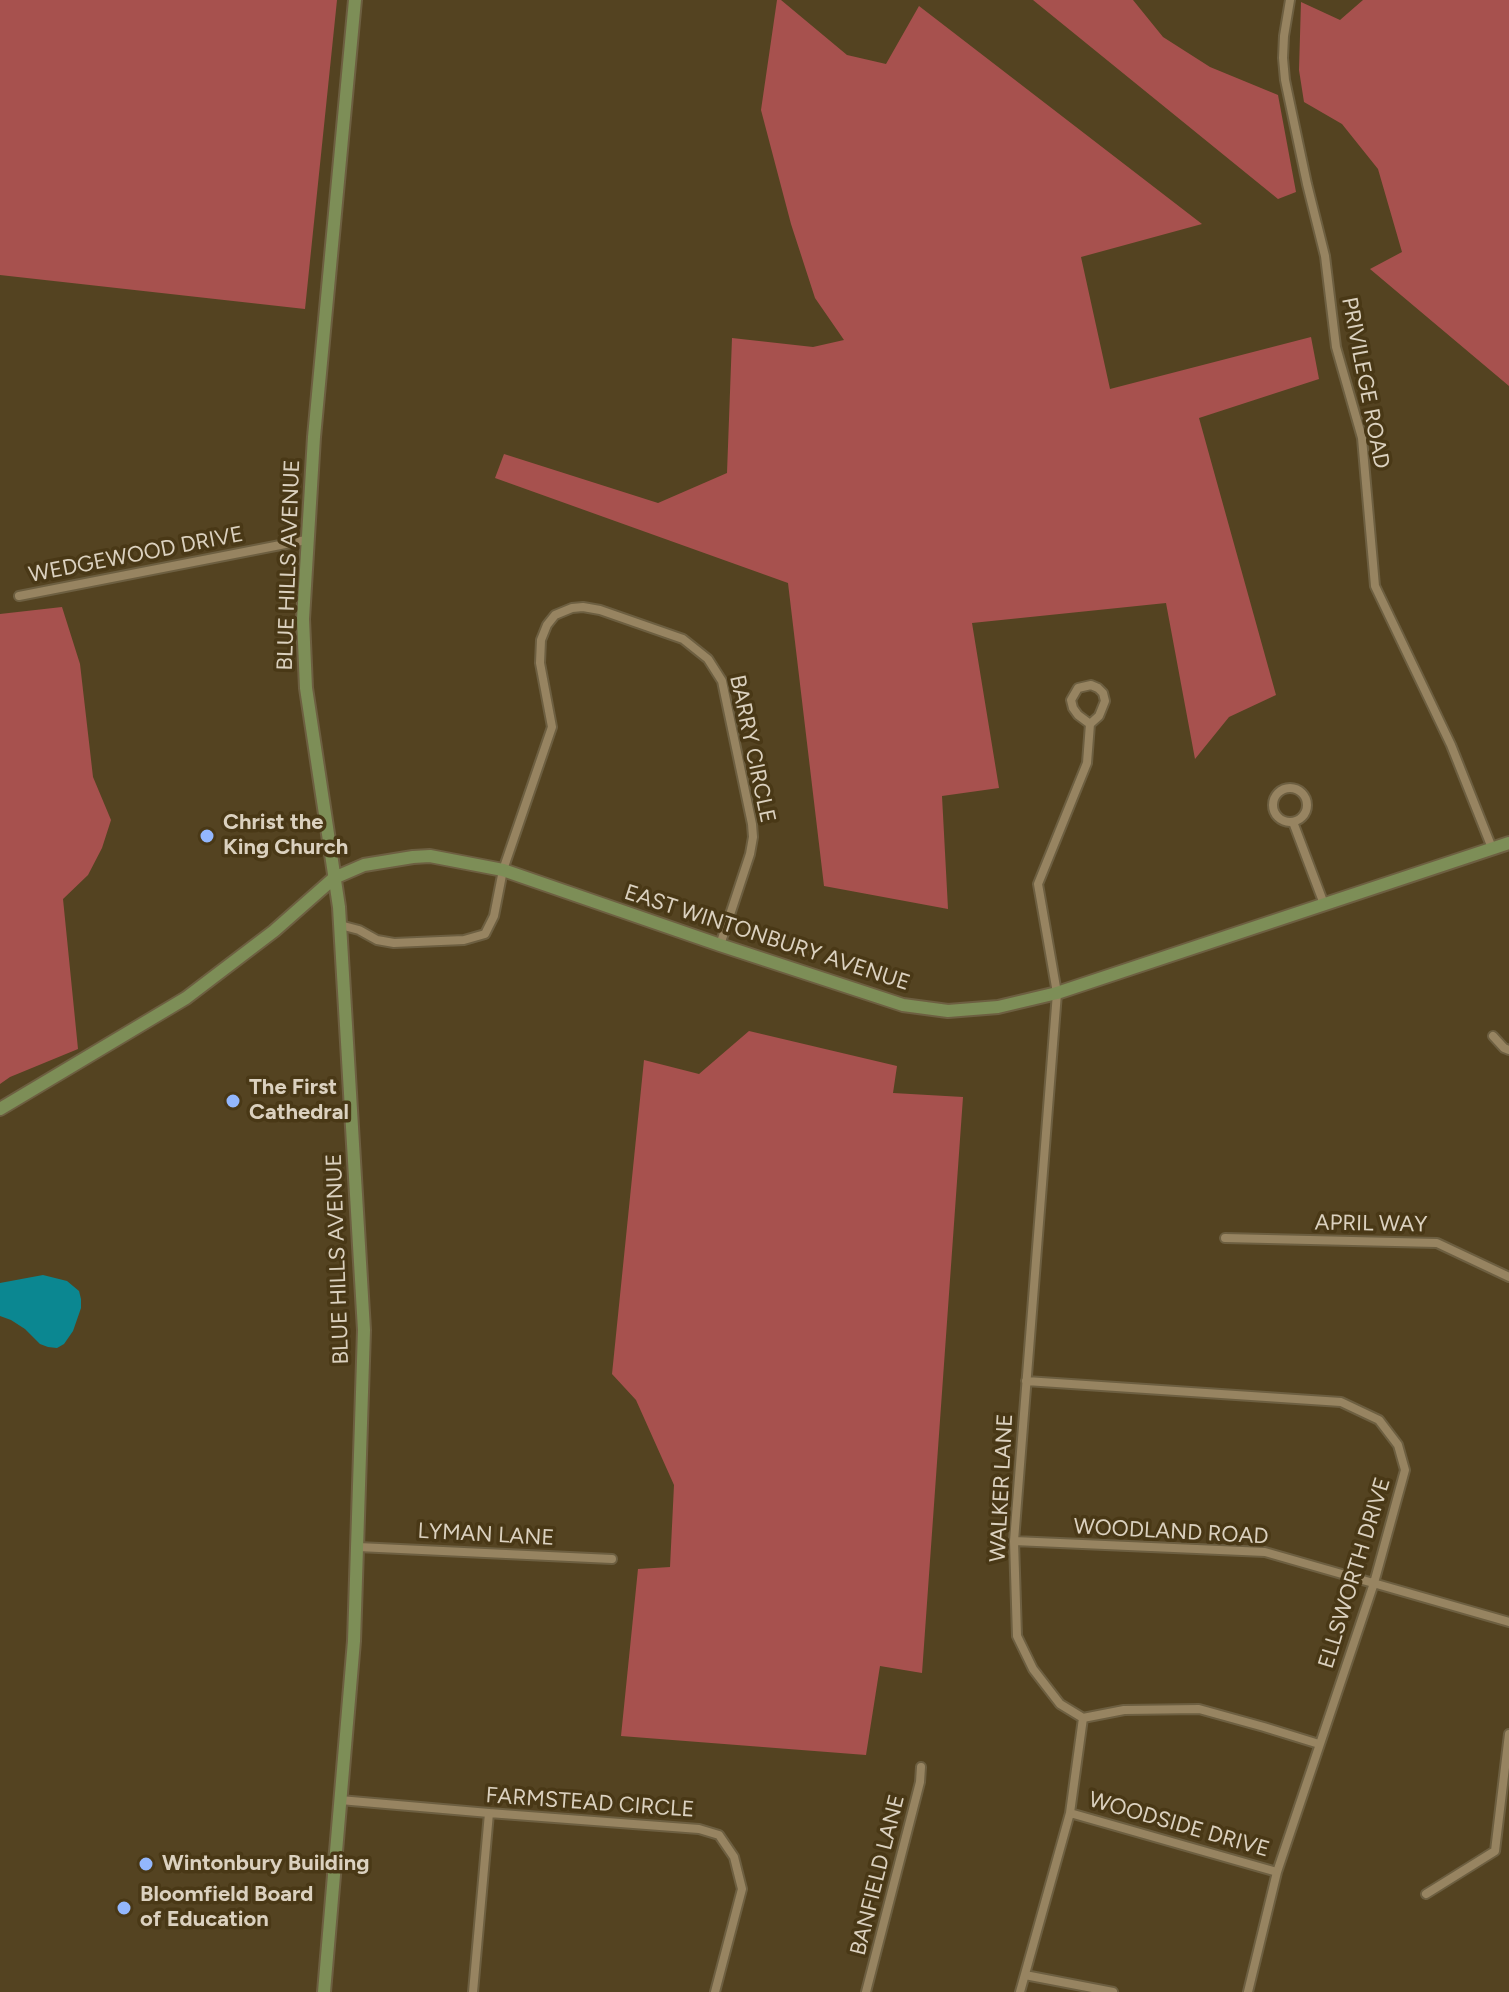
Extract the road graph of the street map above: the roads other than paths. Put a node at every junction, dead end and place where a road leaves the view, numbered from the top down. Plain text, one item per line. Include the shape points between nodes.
1 (355, 0) edge
2 (1290, 0) edge
3 (306, 540) junction
4 (19, 596) dead end
5 (1090, 724) junction
6 (1293, 822) junction
7 (1509, 843) edge
8 (1492, 848) junction
9 (503, 870) junction
10 (334, 878) junction
11 (1324, 904) junction
12 (340, 925) junction
13 (720, 945) junction
14 (1057, 993) junction
15 (1493, 1036) dead end
16 (1509, 1050) edge
17 (0, 1109) edge
18 (1225, 1238) dead end
19 (1509, 1277) edge
20 (1026, 1381) junction
21 (1014, 1541) junction
22 (358, 1547) junction
23 (612, 1559) dead end
24 (1374, 1583) junction
25 (1509, 1622) edge
26 (1083, 1718) junction
27 (1509, 1734) edge
28 (1319, 1744) junction
29 (921, 1767) dead end
30 (340, 1800) junction
31 (489, 1813) junction
32 (1070, 1813) junction
33 (1277, 1872) junction
34 (1426, 1894) dead end
35 (1025, 1975) junction
36 (324, 1992) edge
37 (473, 1992) edge
38 (715, 1992) edge
39 (866, 1992) edge
40 (1020, 1992) edge
41 (1113, 1992) edge
42 (1248, 1992) edge

1 - 3 main road, BLUE HILLS AVENUE
2 - 8 street, PRIVILEGE ROAD via 1285,80 1325,256 1336,347 1362,438 1375,586 1451,745
3 - 4 street, WEDGEWOOD DRIVE
3 - 10 main road, BLUE HILLS AVENUE via 306,688
5 - 5 street via 1105,701 1091,685 1078,688 1071,700
5 - 14 street, WALKER LANE via 1087,763 1038,884
6 - 6 street via 1302,816 1306,802 1301,793 1286,789 1277,794 1273,809 1283,821
6 - 11 street
7 - 8 main road, EAST WINTONBURY AVENUE
8 - 11 main road, EAST WINTONBURY AVENUE
9 - 10 main road, EAST WINTONBURY AVENUE via 430,856 364,865
9 - 12 street via 491,924 478,937 383,942
9 - 13 main road, EAST WINTONBURY AVENUE
9 - 13 street, BARRY CIRCLE via 552,727 539,650 549,622 565,610 590,607 674,635 708,659 722,681 752,824 750,854
10 - 12 main road, BLUE HILLS AVENUE
10 - 17 main road via 186,998
11 - 14 main road, EAST WINTONBURY AVENUE
12 - 22 main road, BLUE HILLS AVENUE via 364,1330
13 - 14 main road, EAST WINTONBURY AVENUE via 903,1005 948,1011 998,1007
14 - 20 street, WALKER LANE
15 - 16 street
18 - 19 street, APRIL WAY via 1437,1243
20 - 21 street, WALKER LANE
20 - 24 street, ELLSWORTH DRIVE via 1341,1402 1379,1420 1398,1445 1405,1470
21 - 24 street, WOODLAND ROAD via 1265,1552
21 - 26 street, WALKER LANE via 1017,1636 1033,1669 1060,1704
22 - 23 street, LYMAN LANE
22 - 30 main road, BLUE HILLS AVENUE
24 - 25 street, WOODLAND ROAD
24 - 28 street, ELLSWORTH DRIVE
26 - 28 street via 1124,1710 1199,1709
26 - 32 street
27 - 34 street via 1495,1851
28 - 33 street, ELLSWORTH DRIVE
29 - 39 street, BANFIELD LANE
30 - 31 street, FARMSTEAD CIRCLE
30 - 36 main road, BLUE HILLS AVENUE
31 - 37 street
31 - 38 street, FARMSTEAD CIRCLE via 699,1829 719,1835 734,1857 742,1889
32 - 33 street, WOODSIDE DRIVE
32 - 35 street
33 - 42 street, ELLSWORTH DRIVE
35 - 40 street
35 - 41 street

